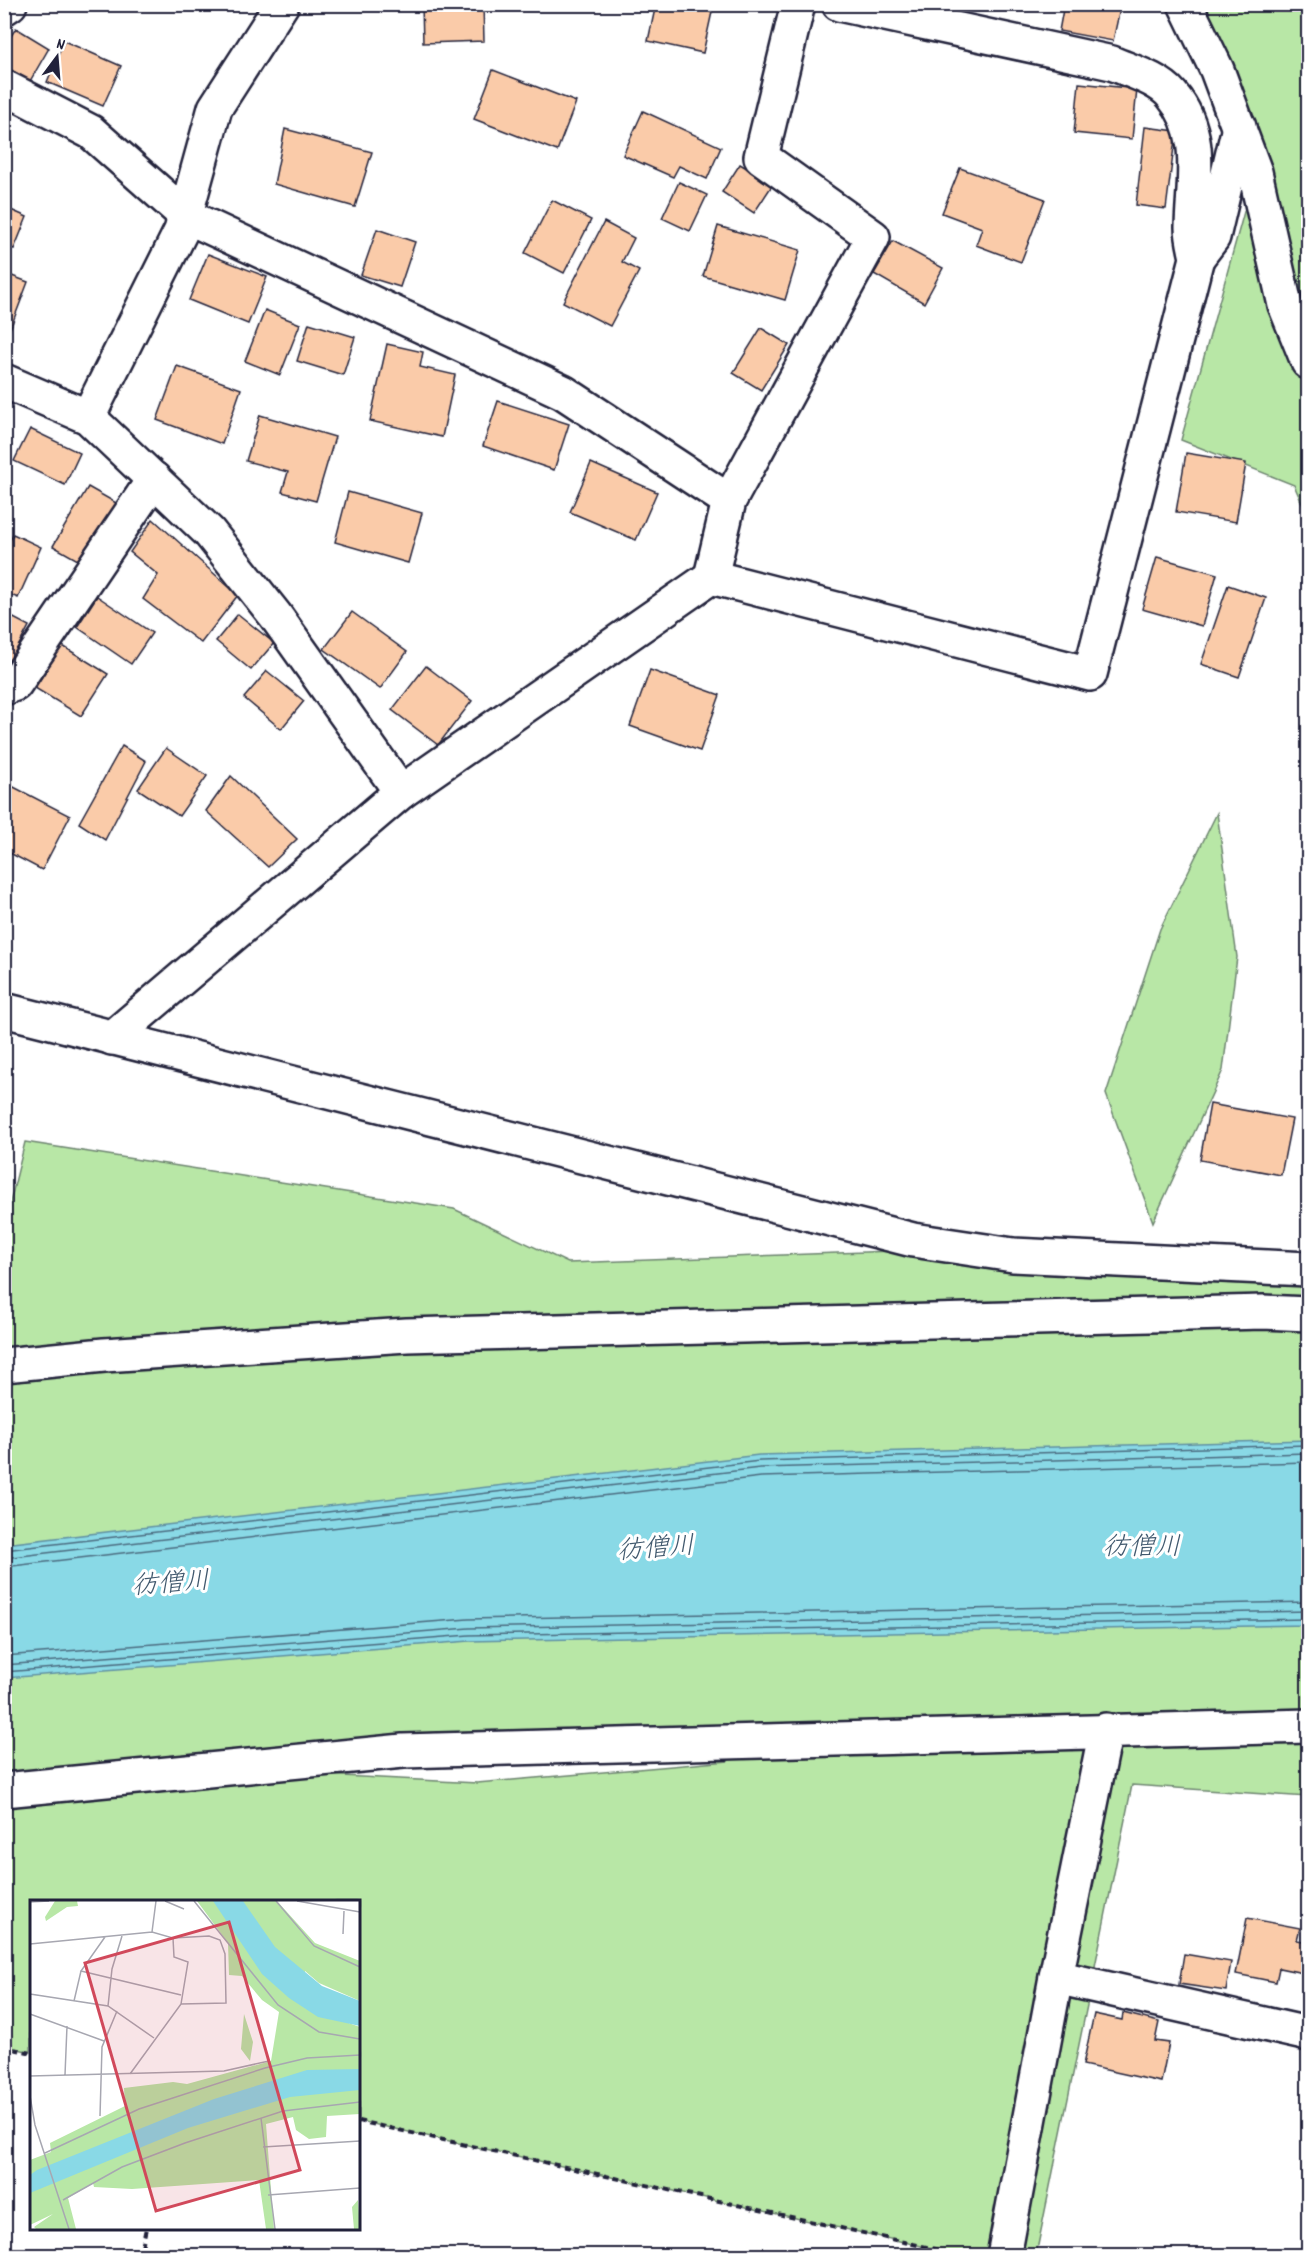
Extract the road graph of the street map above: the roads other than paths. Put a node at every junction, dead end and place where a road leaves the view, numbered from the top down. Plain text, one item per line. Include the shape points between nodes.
1 (10, 4) edge
2 (282, 4) edge
3 (798, 4) edge
4 (839, 4) edge
5 (1185, 4) edge
6 (4, 8) edge
7 (4, 87) edge
8 (1239, 127) junction
9 (186, 216) junction
10 (1197, 258) junction
11 (1308, 362) edge
12 (4, 381) edge
13 (88, 417) junction
14 (154, 480) junction
15 (729, 501) junction
16 (711, 577) junction
17 (4, 688) edge
18 (401, 792) junction
19 (4, 1010) edge
20 (112, 1038) junction
21 (1308, 1269) edge
22 (1308, 1314) edge
23 (4, 1365) edge
24 (1308, 1726) edge
25 (1106, 1730) junction
26 (4, 1790) edge
27 (1056, 1977) junction
28 (1308, 2034) edge
29 (1004, 2256) edge

1 - 6 street
2 - 9 street via 215,108
3 - 15 street via 761,158 873,237
4 - 10 street via 1112,63 1172,93 1191,125 1197,154 1192,230
5 - 8 street
7 - 9 street via 91,132
8 - 10 street via 1213,237
8 - 11 street via 1256,172 1285,305
9 - 13 street
9 - 15 street via 563,392
10 - 16 street via 1090,674
12 - 13 street
13 - 14 street
14 - 17 street via 15,684
14 - 18 street via 209,532 275,615
15 - 16 street
16 - 18 street
18 - 20 street
19 - 20 street
20 - 21 street via 914,1240 1013,1255
22 - 23 street via 1263,1312 407,1335 104,1354
24 - 25 street
25 - 26 street via 403,1751
25 - 27 street
27 - 28 street
27 - 29 street

